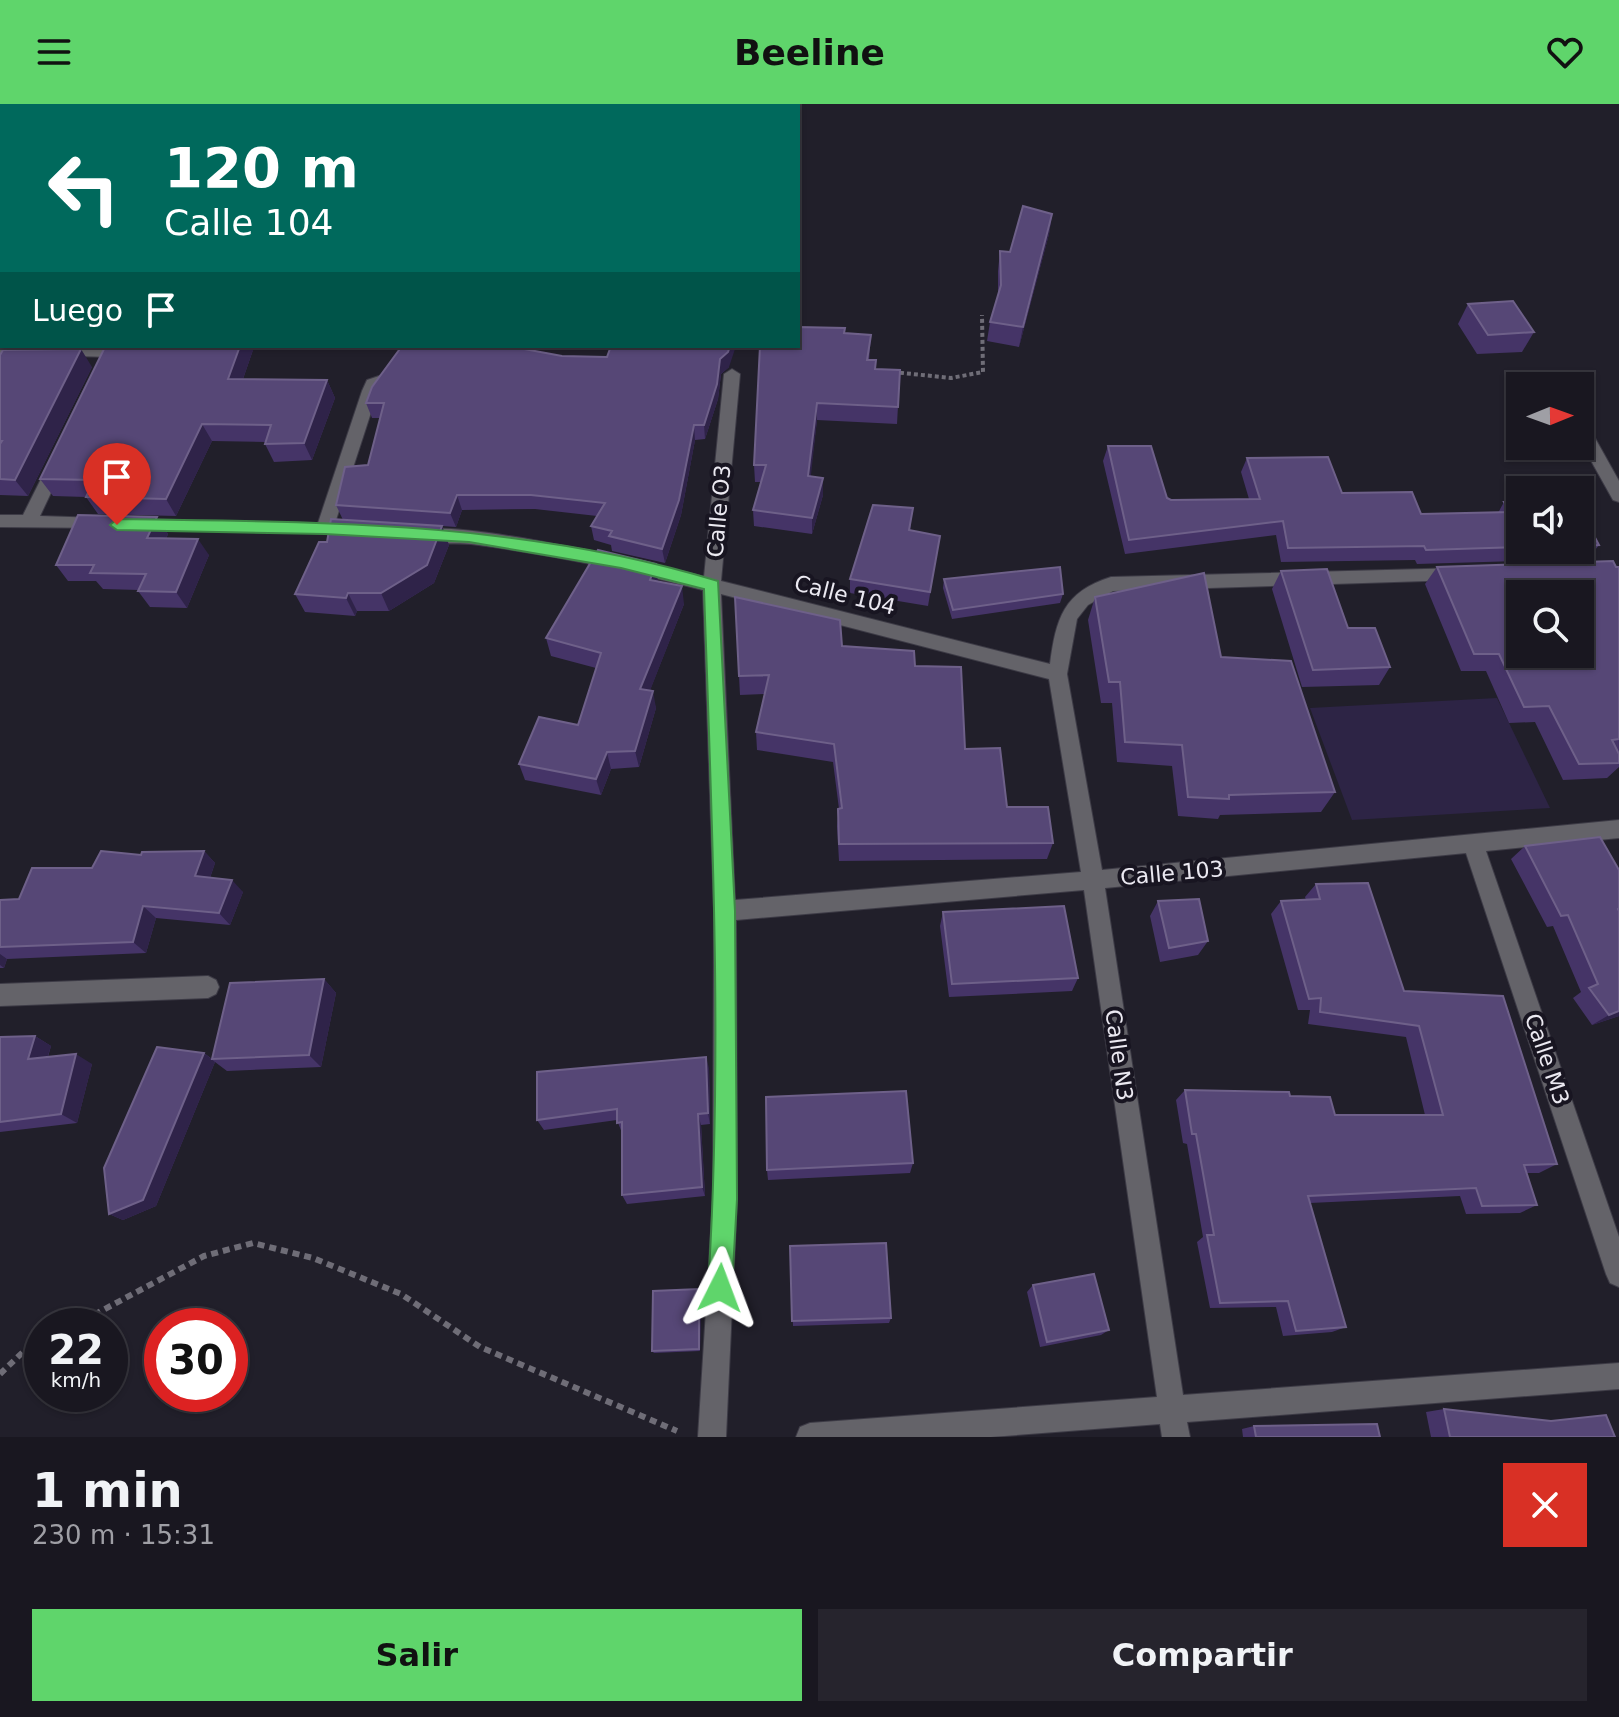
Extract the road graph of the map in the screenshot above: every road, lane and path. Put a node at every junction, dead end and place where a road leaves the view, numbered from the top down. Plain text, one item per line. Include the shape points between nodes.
1 (982, 315) dead end
2 (0, 349) edge
3 (109, 355) edge
4 (884, 372) edge
5 (732, 374) dead end
6 (382, 380) edge
7 (1594, 451) edge
8 (63, 452) edge
9 (1619, 496) edge
10 (0, 521) edge
11 (28, 523) junction
12 (325, 528) junction
13 (368, 531) edge
14 (397, 532) edge
15 (1476, 573) edge
16 (712, 585) junction
17 (1058, 674) junction
18 (1619, 829) edge
19 (1474, 845) junction
20 (1093, 880) junction
21 (725, 911) junction
22 (208, 987) dead end
23 (0, 995) edge
24 (1619, 1274) edge
25 (107, 1308) edge
26 (24, 1351) edge
27 (0, 1374) edge
28 (1619, 1376) edge
29 (1174, 1424) edge
30 (680, 1432) dead end
31 (712, 1437) edge
32 (810, 1437) edge

1 - 4 path via 983,372 953,377
2 - 3 street
5 - 16 street, Calle O3
6 - 12 street via 370,391
7 - 9 street
8 - 11 street
10 - 11 street
11 - 12 street
12 - 13 street
14 - 16 street, Calle 104 via 469,537 621,562
15 - 17 street via 1111,584 1084,595 1066,617
16 - 17 street, Calle 104
16 - 21 street, Calle O3
17 - 20 street, Calle N3
18 - 19 street, Calle 103
19 - 20 street, Calle 103
19 - 24 street, Calle M3
20 - 21 street, Calle 103
20 - 29 street, Calle N3
21 - 31 street, Calle O3 via 725,1199
22 - 23 street
25 - 30 path via 204,1256 253,1243 313,1258 401,1294 480,1347
26 - 27 path
28 - 29 street
29 - 32 street

